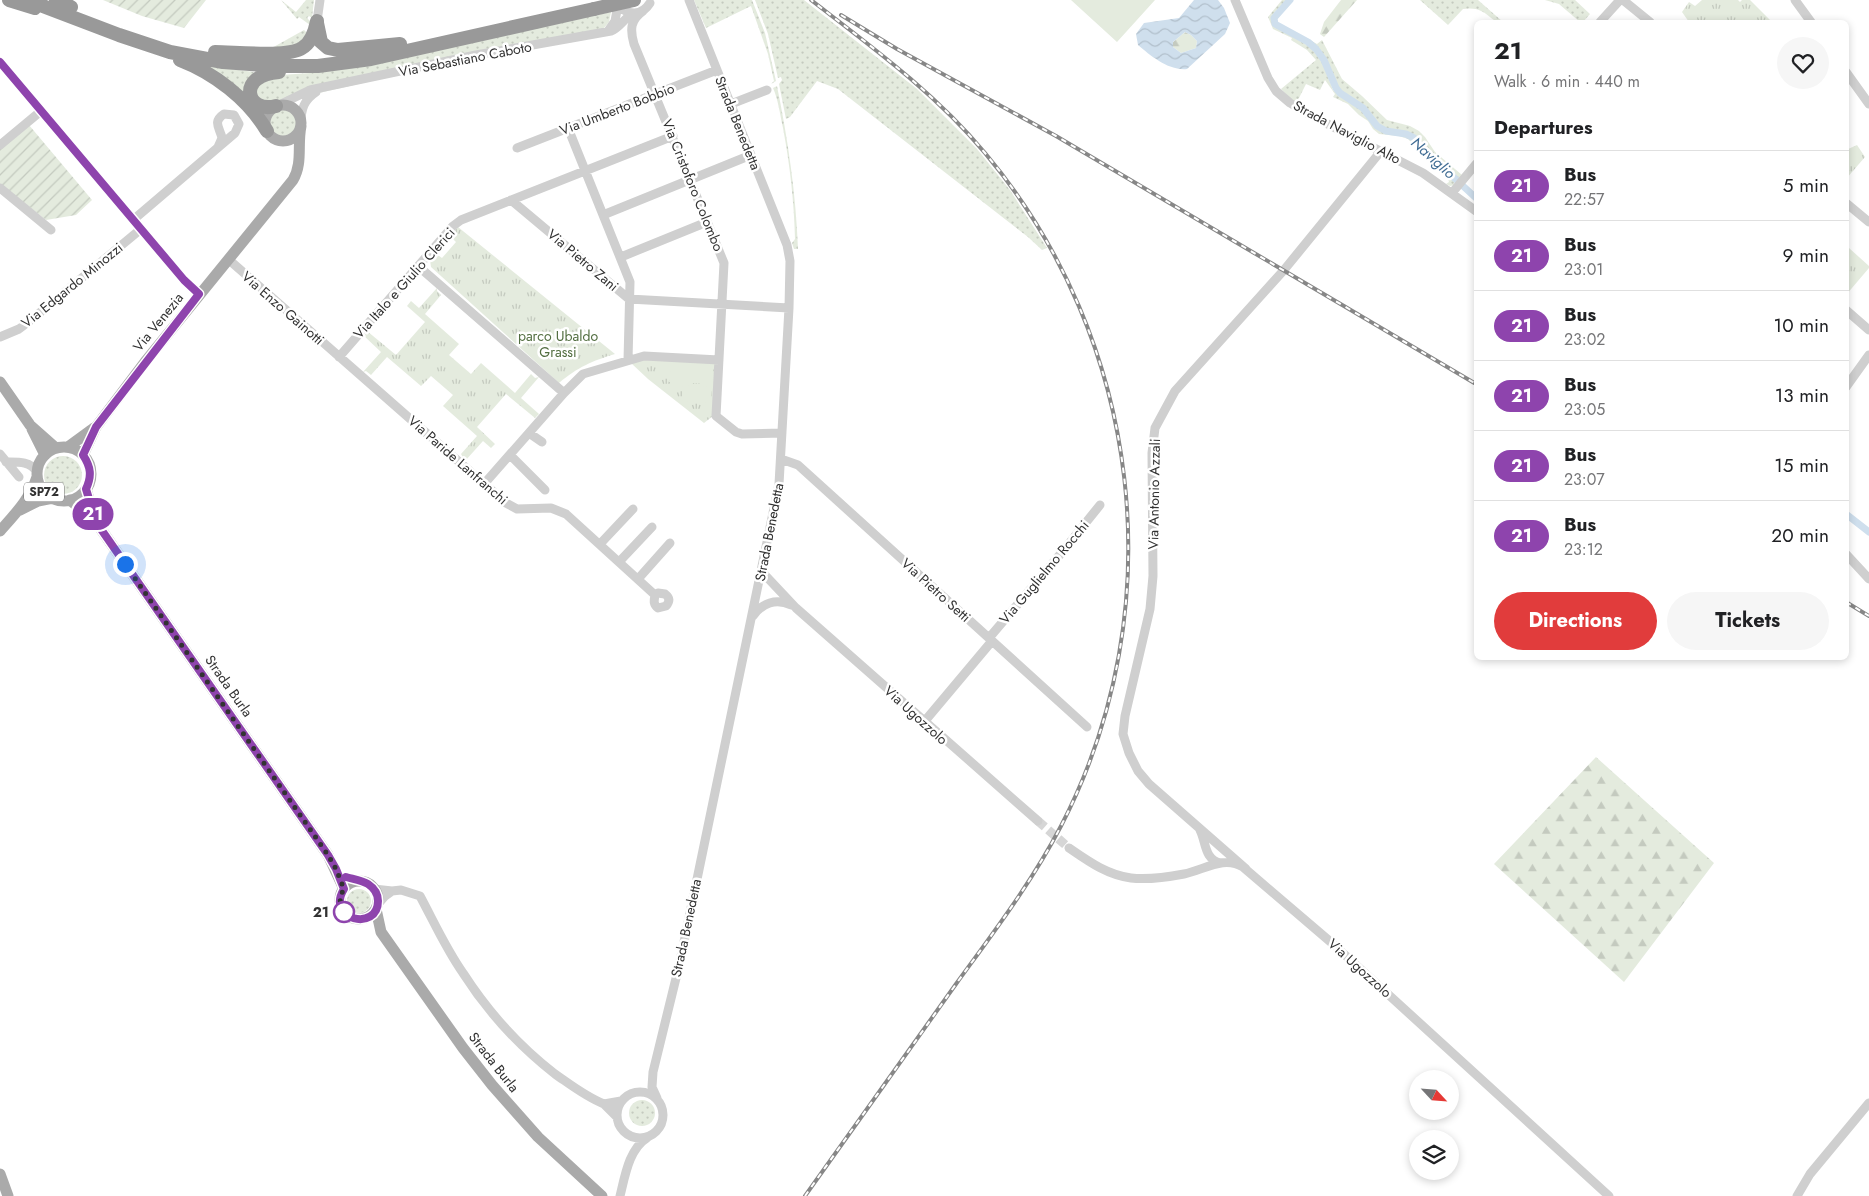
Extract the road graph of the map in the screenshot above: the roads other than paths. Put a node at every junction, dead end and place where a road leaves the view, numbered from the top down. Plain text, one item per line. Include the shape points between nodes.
1 (9, 0) edge
2 (26, 0) edge
3 (54, 0) edge
4 (320, 0) edge
5 (689, 0) edge
6 (1235, 0) edge
7 (1620, 0) edge
8 (1623, 0) edge
9 (1795, 0) edge
10 (593, 3) edge
11 (650, 3) dead end
12 (637, 8) edge
13 (1602, 20) edge
14 (1648, 20) edge
15 (1810, 20) edge
16 (86, 22) junction
17 (317, 22) junction
18 (608, 31) junction
19 (119, 35) junction
20 (400, 44) junction
21 (215, 52) junction
22 (360, 61) junction
23 (0, 62) edge
24 (717, 70) junction
25 (1849, 76) edge
26 (323, 89) junction
27 (767, 90) dead end
28 (655, 94) junction
29 (731, 104) junction
30 (1869, 104) edge
31 (277, 106) junction
32 (41, 111) junction
33 (301, 125) junction
34 (568, 128) junction
35 (271, 135) junction
36 (672, 136) junction
37 (0, 145) edge
38 (218, 148) dead end
39 (517, 148) dead end
40 (1381, 151) junction
41 (751, 155) junction
42 (1474, 166) edge
43 (586, 171) junction
44 (690, 180) junction
45 (1457, 187) junction
46 (0, 188) edge
47 (283, 191) junction
48 (511, 200) junction
49 (1849, 205) edge
50 (1474, 208) edge
51 (604, 215) junction
52 (133, 220) junction
53 (707, 222) junction
54 (1869, 222) edge
55 (141, 229) junction
56 (51, 230) dead end
57 (621, 257) junction
58 (228, 259) junction
59 (418, 266) junction
60 (199, 294) junction
61 (629, 299) junction
62 (722, 304) junction
63 (789, 308) junction
64 (1849, 313) edge
65 (1869, 330) edge
66 (0, 337) edge
67 (1869, 355) edge
68 (339, 357) junction
69 (628, 360) junction
70 (719, 360) junction
71 (0, 382) edge
72 (1849, 383) edge
73 (564, 392) junction
74 (30, 425) junction
75 (96, 427) junction
76 (529, 432) junction
77 (782, 434) junction
78 (542, 442) dead end
79 (62, 447) junction
80 (0, 454) edge
81 (510, 454) junction
82 (45, 455) junction
83 (83, 455) junction
84 (781, 459) junction
85 (6, 462) junction
86 (37, 475) junction
87 (19, 477) dead end
88 (484, 484) junction
89 (86, 489) junction
90 (545, 490) dead end
91 (52, 498) junction
92 (70, 500) junction
93 (1100, 505) dead end
94 (633, 509) dead end
95 (19, 511) junction
96 (96, 522) junction
97 (652, 527) dead end
98 (0, 531) edge
99 (670, 543) dead end
100 (600, 544) junction
101 (1849, 557) edge
102 (619, 562) junction
103 (762, 564) junction
104 (1869, 579) edge
105 (638, 580) junction
106 (775, 588) junction
107 (756, 592) junction
108 (655, 595) dead end
109 (768, 602) junction
110 (796, 608) junction
111 (752, 618) junction
112 (990, 639) junction
113 (924, 722) junction
114 (1087, 727) dead end
115 (1038, 821) tunnel mouth
116 (1196, 826) junction
117 (1212, 838) junction
118 (1206, 846) junction
119 (1069, 848) tunnel mouth
120 (1216, 863) junction
121 (336, 869) junction
122 (1246, 870) junction
123 (1190, 872) junction
124 (358, 882) junction
125 (344, 889) junction
126 (374, 889) junction
127 (392, 891) junction
128 (377, 907) junction
129 (362, 919) junction
130 (381, 932) junction
131 (653, 1072) junction
132 (635, 1092) junction
133 (656, 1098) junction
134 (621, 1101) junction
135 (1869, 1103) edge
136 (604, 1104) junction
137 (617, 1117) junction
138 (625, 1132) junction
139 (649, 1136) junction
140 (631, 1159) junction
141 (1, 1179) edge
142 (599, 1193) edge
143 (8, 1196) edge
144 (620, 1196) edge
145 (1610, 1196) edge
146 (1797, 1196) edge

1 - 16 highway
2 - 16 highway
3 - 21 highway via 156,38
4 - 17 street
5 - 24 street, Strada Benedetta
6 - 40 street, Strada Naviglio Alto via 1276,91 1310,115
7 - 13 street
8 - 14 street
9 - 15 street
10 - 12 highway, bridge
10 - 20 highway
10 - 22 highway
11 - 12 street
12 - 18 street, Via Sebastiano Caboto via 615,29
12 - 18 street via 628,13 619,10
12 - 28 street, Via Cristoforo Colombo via 632,38
16 - 19 highway
17 - 20 highway via 321,42 333,50
17 - 21 highway via 309,41 298,51
18 - 26 street, Via Sebastiano Caboto via 476,55
19 - 22 highway via 183,55 236,64 305,66
19 - 35 highway via 212,77 246,104
20 - 21 highway via 347,54 306,57
22 - 31 highway via 329,69 260,76 252,84 251,97 260,106
23 - 32 street
24 - 28 street, Via Umberto Bobbio
24 - 29 street, Strada Benedetta
25 - 30 street
26 - 31 street, Via Sebastiano Caboto via 310,90
26 - 33 street, Via Sebastiano Caboto via 306,100
27 - 29 street
28 - 34 street, Via Umberto Bobbio
28 - 36 street, Via Cristoforo Colombo
29 - 41 street, Strada Benedetta
31 - 33 main road via 295,110
31 - 35 main road via 266,117 265,123
32 - 37 street
32 - 52 street
33 - 35 main road via 290,140 281,141
33 - 47 main road, Via Venezia via 299,167
34 - 39 street, Via Umberto Bobbio
34 - 43 street
35 - 47 main road, Via Venezia via 290,149 295,158
36 - 43 street, Via Italo e Giulio Clerici
36 - 44 street, Via Cristoforo Colombo
38 - 52 street
40 - 45 street, Strada Naviglio Alto
40 - 116 street, Via Antonio Azzali via 1284,270 1175,391 1156,428 1152,453 1153,576 1150,609 1123,734 1128,753 1138,771
41 - 44 street
41 - 63 street, Strada Benedetta via 788,248
42 - 45 street
43 - 48 street, Via Italo e Giulio Clerici
43 - 51 street
44 - 51 street
44 - 53 street, Via Cristoforo Colombo
45 - 50 street, Strada Naviglio Alto
46 - 56 street
47 - 58 main road, Via Venezia
48 - 59 street, Via Italo e Giulio Clerici via 453,226
48 - 61 street, Via Pietro Zani
49 - 54 street
51 - 57 street
52 - 55 street
53 - 57 street
53 - 62 street, Via Cristoforo Colombo via 724,263
55 - 60 street
55 - 66 street, Via Edgardo Minozzi via 35,317
57 - 61 street via 630,282
58 - 60 main road, Via Venezia
58 - 68 street, Via Enzo Gainotti
59 - 68 street, Via Italo e Giulio Clerici
59 - 73 street
60 - 75 main road, Via Venezia
61 - 62 street, Via Pietro Zani
61 - 69 street
62 - 63 street, Via Pietro Zani
62 - 70 street, Via Cristoforo Colombo
63 - 77 street, Strada Benedetta
64 - 65 street
67 - 72 street
68 - 88 street, Via Paride Lanfranchi
69 - 70 street via 644,356
69 - 73 street via 582,374
70 - 77 street, Via Cristoforo Colombo via 716,416 742,434
71 - 74 main road
73 - 76 street
74 - 79 main road
74 - 82 main road
75 - 79 main road, Via Venezia
75 - 83 main road, Via Venezia
76 - 78 street
76 - 81 street
77 - 84 street, Strada Benedetta
79 - 82 main road
79 - 83 main road
80 - 85 street
81 - 88 street
81 - 90 street
82 - 86 main road, SP72
83 - 89 main road, Strada Burla / SP72 via 91,472
84 - 103 street, Strada Benedetta
84 - 112 street, Via Pietro Setti via 798,465
85 - 86 street via 27,463
85 - 87 street
86 - 91 main road, SP72 via 40,486
86 - 95 main road
88 - 100 street, Via Paride Lanfranchi via 518,509 551,508 566,514
89 - 92 main road, SP72
89 - 96 main road, Strada Burla / SP72
91 - 92 main road, SP72
91 - 95 main road
92 - 96 main road, Strada Burla / SP72
93 - 112 street, Via Guglielmo Rocchi
94 - 100 street
95 - 98 main road
96 - 121 main road, Strada Burla / SP72
97 - 102 street
99 - 105 street
100 - 102 street, Via Paride Lanfranchi
101 - 104 street
102 - 105 street, Via Paride Lanfranchi
103 - 106 street, Via Ugozzolo via 765,575
103 - 107 street, Strada Benedetta
105 - 108 street, Via Paride Lanfranchi
106 - 107 street via 766,586
106 - 110 street, Via Ugozzolo
107 - 109 street, Via Ugozzolo
107 - 111 street, Strada Benedetta
109 - 110 street, Via Ugozzolo via 781,602
109 - 111 street
110 - 113 street, Via Ugozzolo
111 - 131 street, Strada Benedetta via 679,966
112 - 113 street, Via Guglielmo Rocchi
112 - 114 street, Via Pietro Setti
113 - 115 street, Via Ugozzolo
116 - 117 street, Via Antonio Azzali
116 - 118 street
117 - 120 street via 1217,850
117 - 122 street, Via Antonio Azzali
118 - 120 street
118 - 123 street via 1202,861
119 - 123 street via 1095,865 1131,878
120 - 122 street, Via Ugozzolo via 1236,863
120 - 123 street
121 - 124 main road, Strada Burla / SP72
121 - 125 main road, Strada Burla / SP72
122 - 145 street, Via Ugozzolo via 1414,1016
124 - 125 main road
124 - 126 main road, Strada Burla / SP72
125 - 129 main road, Strada Burla / SP72 via 340,899 342,910 351,918
126 - 127 street
126 - 128 main road, Strada Burla / SP72
127 - 128 street
127 - 136 street, Strada Benedetta via 407,891 420,896 462,972 511,1035 535,1059
128 - 129 main road
128 - 130 main road, Strada Burla / SP72
129 - 130 main road, Strada Burla / SP72
130 - 142 main road, Strada Burla / SP72 via 492,1085 538,1136
131 - 132 street, Strada Benedetta via 645,1085
131 - 133 street, Strada Benedetta via 652,1087
132 - 133 street via 650,1093
132 - 134 street, Strada Benedetta
133 - 139 street, Strada Benedetta via 664,1117 658,1130
134 - 136 street
134 - 137 street
135 - 146 street via 1810,1174
136 - 137 street, Strada Benedetta
137 - 138 street, Strada Benedetta
138 - 139 street via 636,1137
138 - 140 street, Strada Benedetta via 631,1145
139 - 140 street, Strada Benedetta via 638,1143
140 - 144 street, Strada Benedetta
141 - 143 main road

